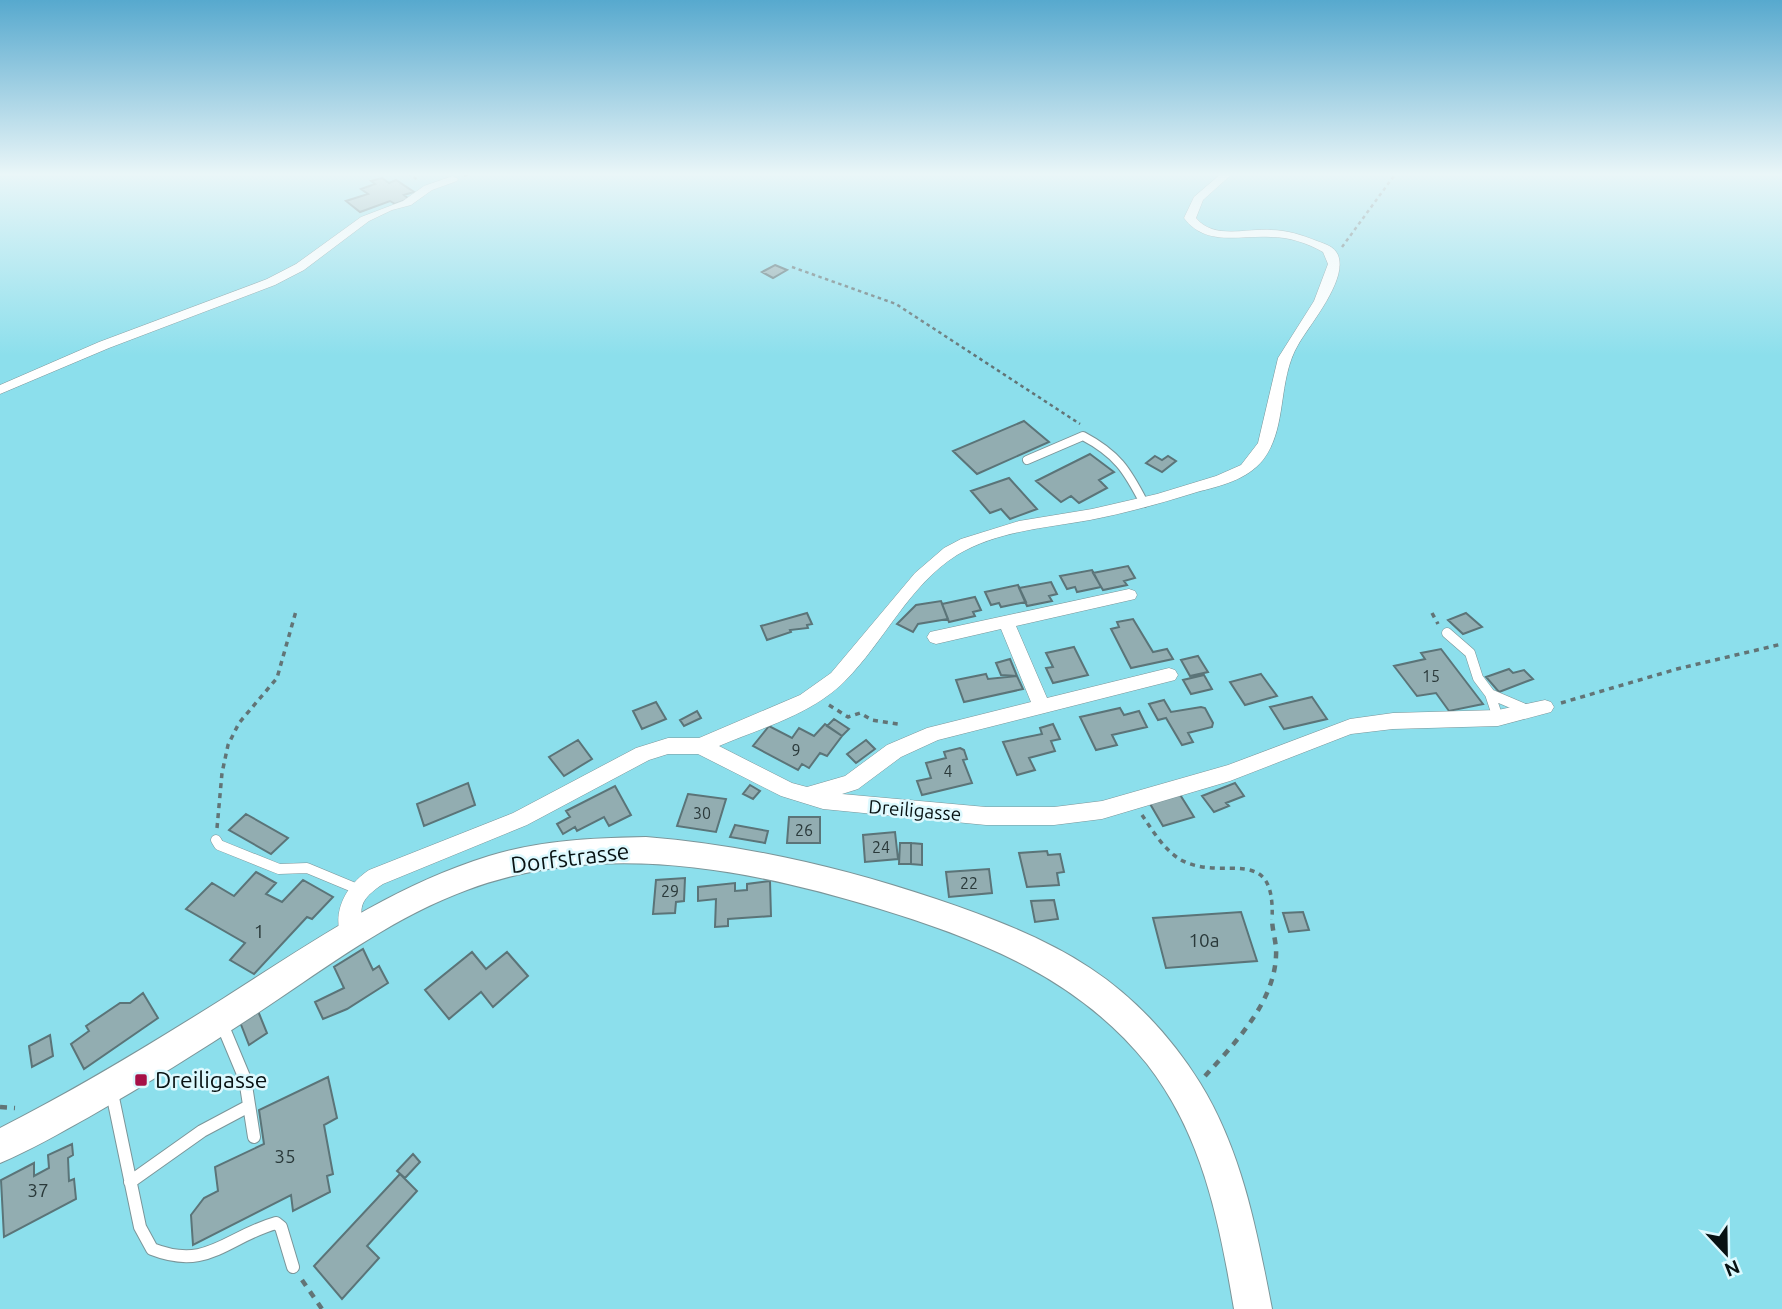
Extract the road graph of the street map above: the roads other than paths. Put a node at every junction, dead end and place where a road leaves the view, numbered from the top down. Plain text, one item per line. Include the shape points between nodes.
1 (346, 234) edge
2 (1219, 234) edge
3 (0, 390) edge
4 (1027, 460) dead end
5 (1144, 503) junction
6 (1129, 595) dead end
7 (1006, 622) junction
8 (1447, 633) dead end
9 (936, 637) dead end
10 (1169, 675) dead end
11 (1490, 694) junction
12 (1042, 706) junction
13 (1537, 709) joint
14 (1498, 718) junction
15 (700, 746) junction
16 (805, 795) junction
17 (216, 840) road end
18 (360, 890) junction
19 (350, 932) junction
20 (219, 1019) junction
21 (110, 1087) junction
22 (249, 1106) junction
23 (254, 1137) dead end
24 (0, 1146) edge
25 (130, 1182) junction
26 (293, 1267) road end
27 (1253, 1309) edge

1 - 3 street via 271,282
2 - 5 street via 1289,236 1318,245 1332,254 1334,264 1320,300 1284,356 1259,455 1234,475
4 - 5 lane via 1083,436 1120,459
5 - 15 street via 999,531 959,547 935,563 837,678 817,694
6 - 7 street
7 - 9 street
7 - 12 street
8 - 11 lane via 1467,649
10 - 12 street
11 - 13 lane
11 - 14 lane
12 - 16 street via 918,739 851,783
13 - 14 street, Dreiligasse
14 - 16 street, Dreiligasse via 1357,725 1230,773 1078,814 1031,817 876,807
15 - 16 street, Dreiligasse
15 - 18 street, Dreiligasse via 667,746 643,754 539,810 387,872
17 - 18 lane via 279,869 307,868
18 - 19 street via 350,906
19 - 20 street, Dorfstrasse
19 - 27 street, Dorfstrasse via 464,878 544,856 635,849 774,865 924,909 1004,939 1061,968 1100,995 1135,1026 1186,1090 1224,1175
20 - 21 street, Dorfstrasse
20 - 22 lane via 241,1069
21 - 24 street, Dorfstrasse
21 - 25 lane
22 - 23 lane
22 - 25 lane via 202,1131
25 - 26 lane via 140,1227 152,1249 187,1259 275,1223 281,1227

